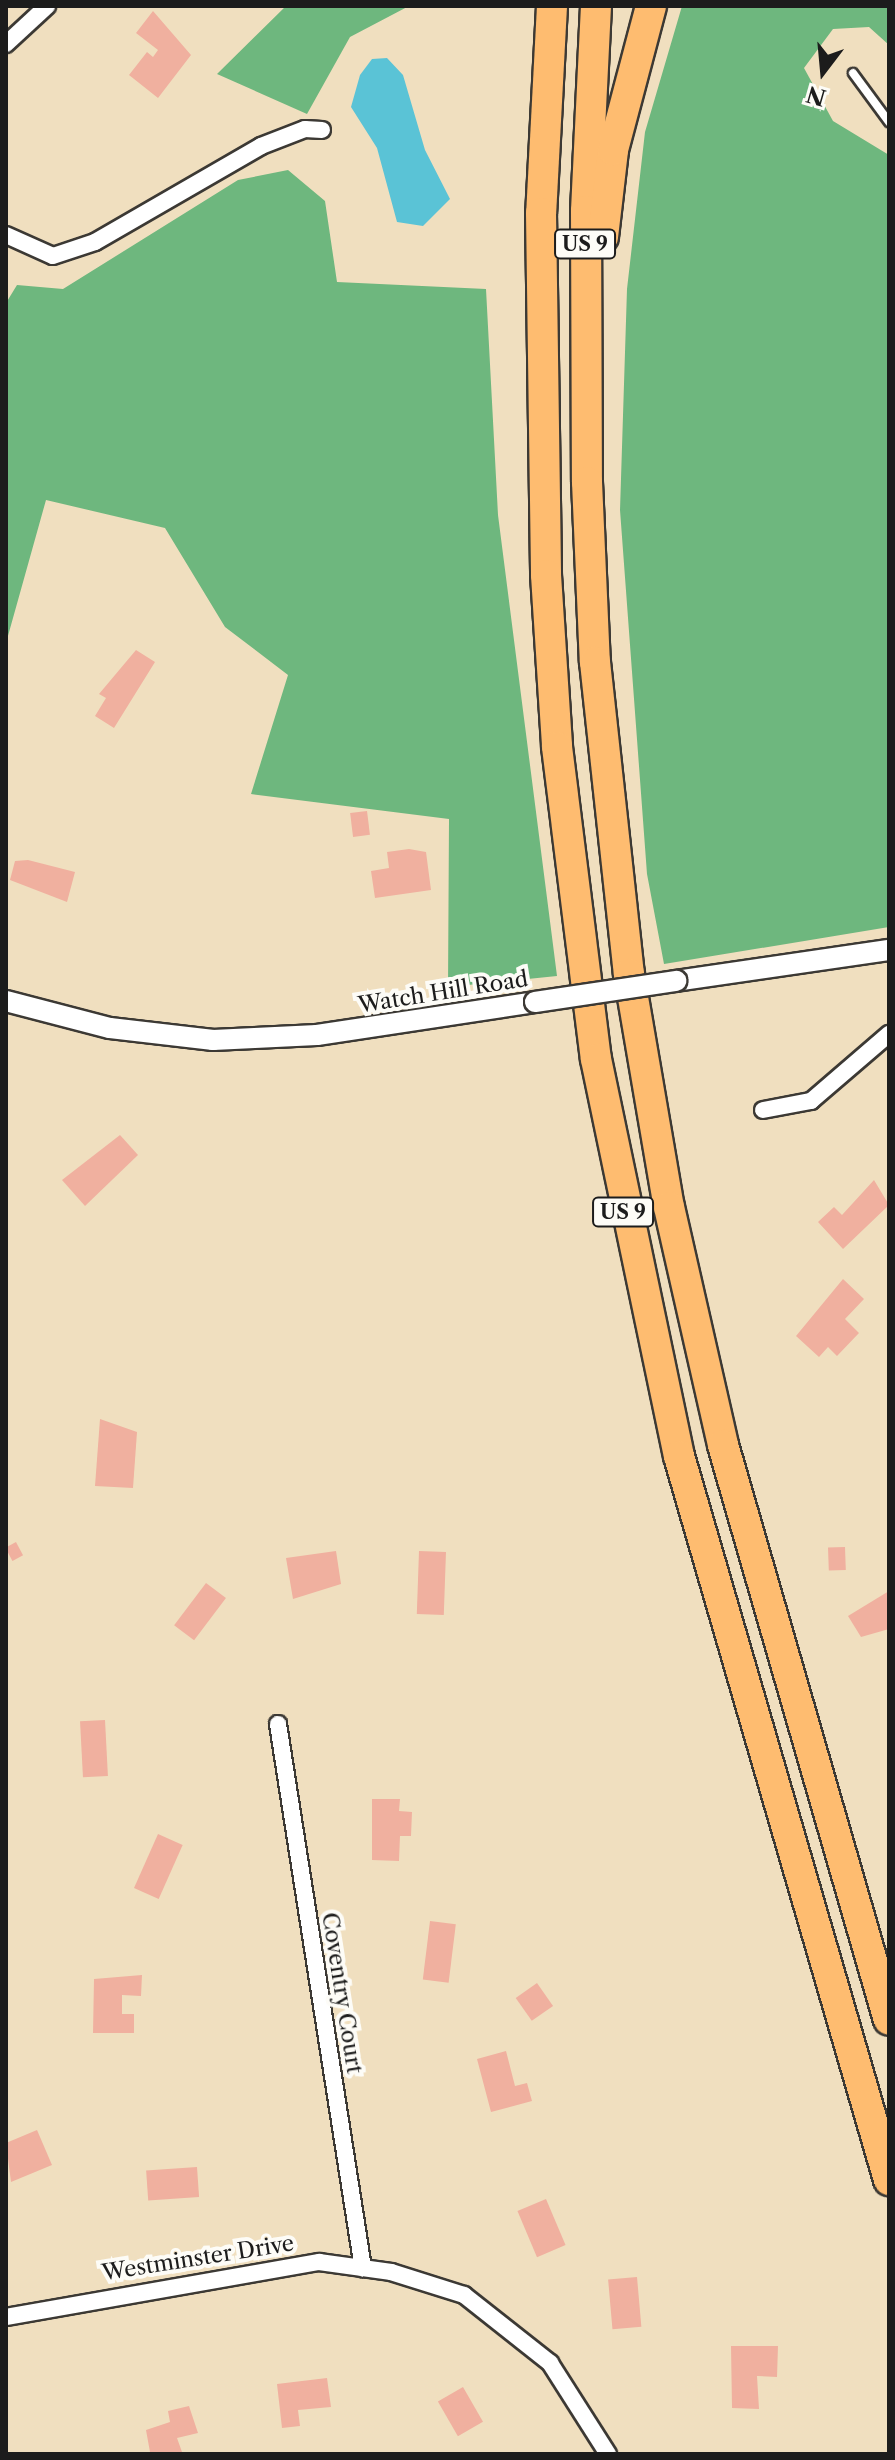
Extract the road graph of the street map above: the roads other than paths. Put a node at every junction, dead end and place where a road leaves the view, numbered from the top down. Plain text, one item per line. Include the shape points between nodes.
1 (47, 6) edge
2 (536, 6) edge
3 (552, 6) edge
4 (596, 6) edge
5 (651, 6) edge
6 (6, 44) edge
7 (853, 73) dead end
8 (889, 122) edge
9 (322, 130) dead end
10 (541, 213) junction
11 (6, 235) edge
12 (587, 482) junction
13 (889, 950) edge
14 (6, 1001) edge
15 (889, 1034) edge
16 (763, 1110) dead end
17 (278, 1724) dead end
18 (889, 2020) edge
19 (889, 2180) edge
20 (363, 2268) junction
21 (6, 2317) edge
22 (608, 2454) edge

1 - 6 street
2 - 10 highway
3 - 10 highway, US 9
4 - 12 highway, US 9 via 586,211
5 - 12 highway via 610,169
7 - 8 lane
9 - 11 street via 305,129 261,146 95,242 53,256
10 - 19 highway, US 9 via 552,679 577,926 609,1136 686,1485
12 - 18 highway, US 9 via 611,826 667,1194 750,1545
13 - 14 street, Watch Hill Road, bridge via 317,1035 213,1040 110,1028
15 - 16 street via 811,1101
17 - 20 street, Coventry Court
20 - 21 street, Westminster Drive via 319,2262 230,2272
20 - 22 street, Westminster Drive via 464,2295 550,2363

